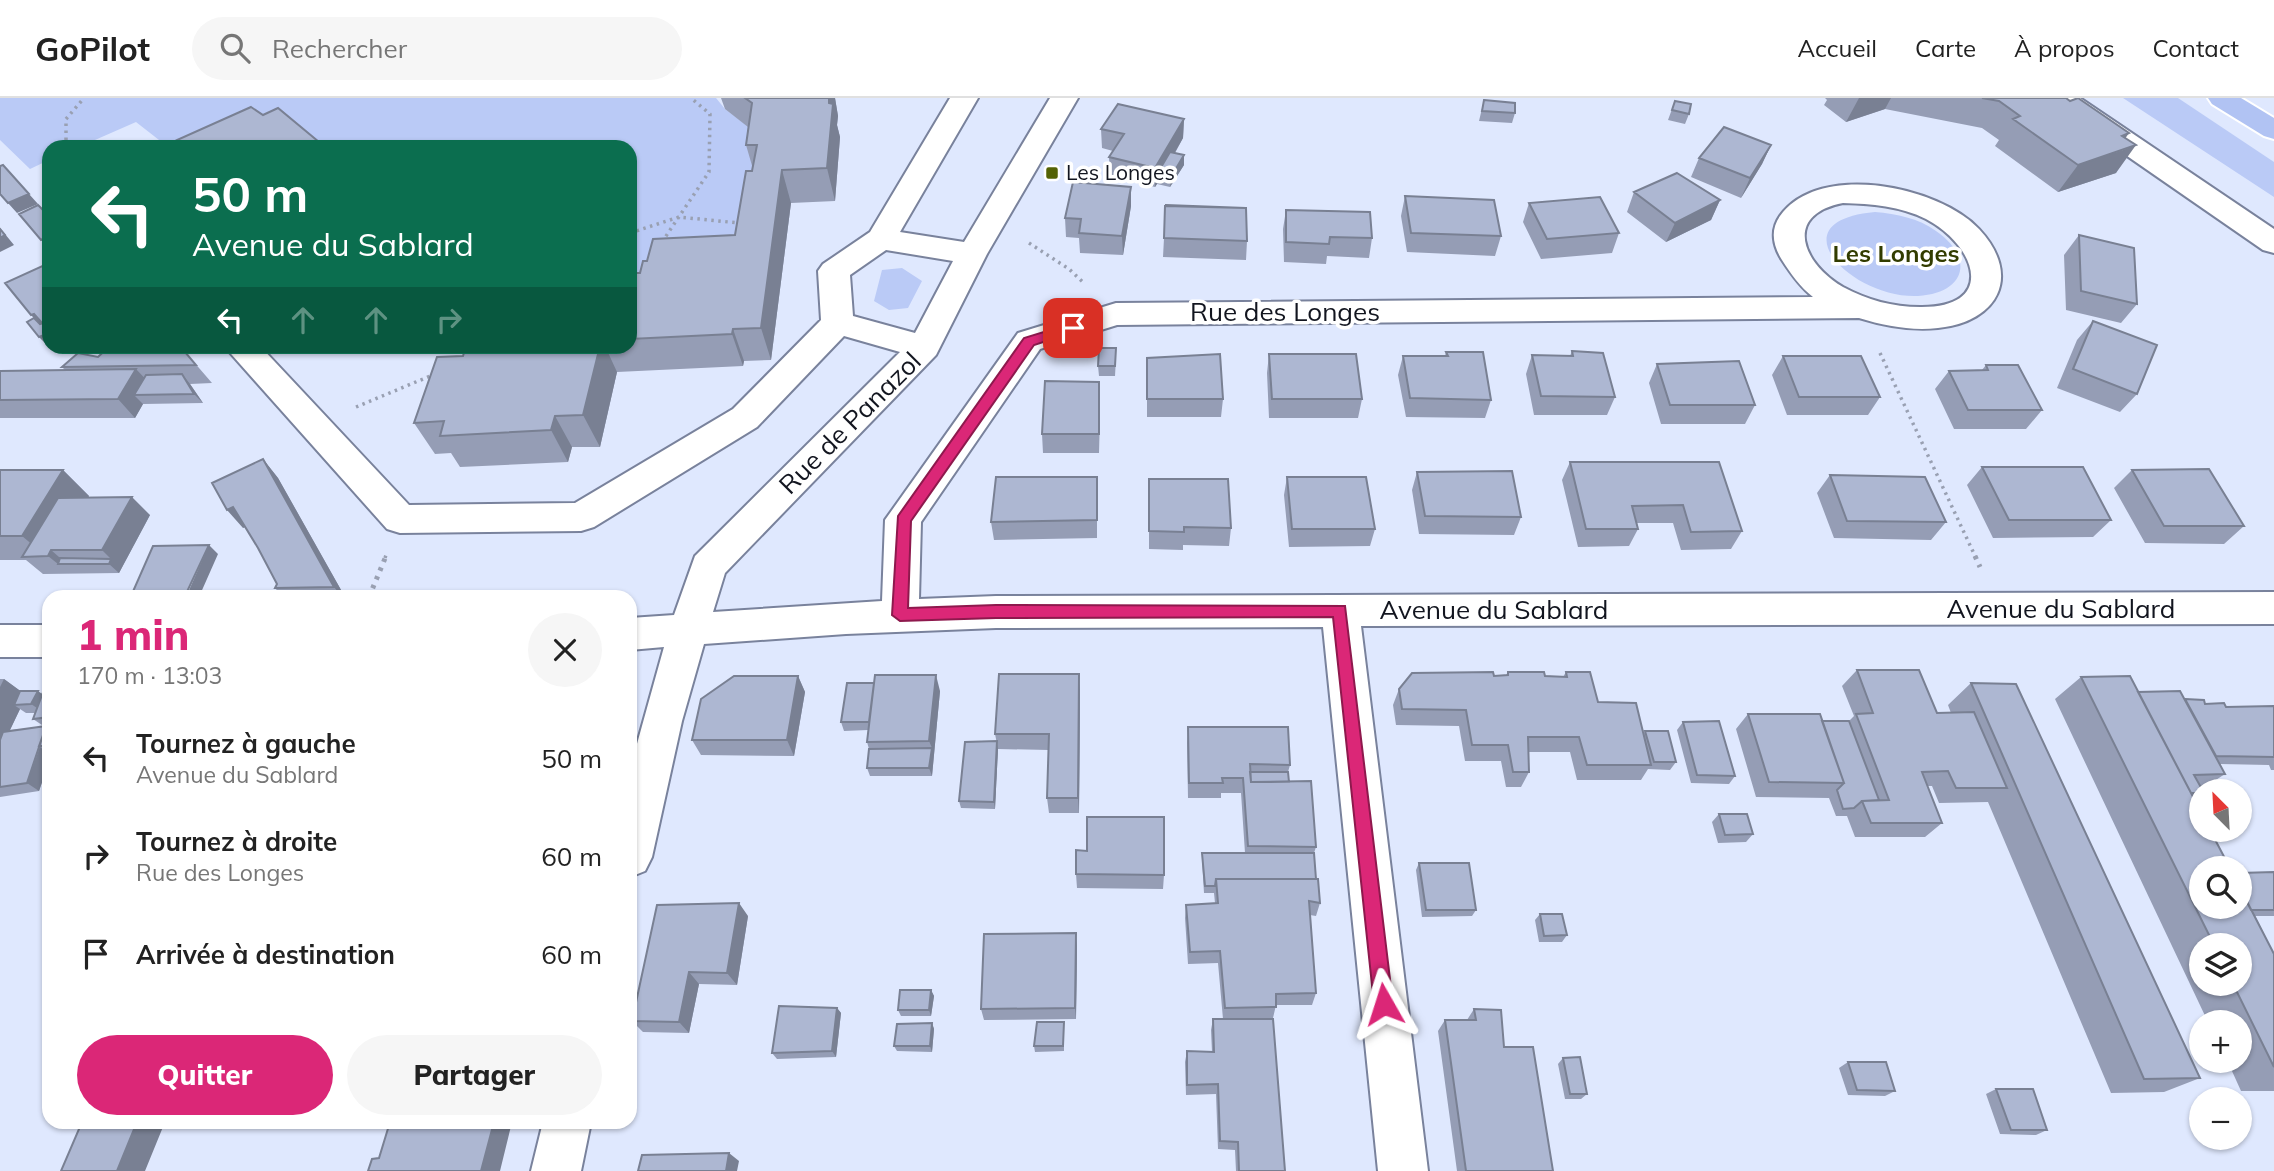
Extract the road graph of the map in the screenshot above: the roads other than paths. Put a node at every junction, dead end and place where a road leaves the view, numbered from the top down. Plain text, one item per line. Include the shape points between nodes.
1 (964, 98) edge
2 (1064, 98) edge
3 (2062, 98) edge
4 (2222, 98) edge
5 (2274, 130) edge
6 (881, 239) junction
7 (2274, 243) edge
8 (972, 254) junction
9 (1859, 307) junction
10 (837, 323) junction
11 (924, 347) junction
12 (247, 354) edge
13 (2274, 608) edge
14 (1340, 611) junction
15 (900, 615) junction
16 (688, 627) junction
17 (637, 633) edge
18 (0, 641) edge
19 (42, 641) edge
20 (637, 826) edge
21 (565, 1129) edge
22 (556, 1171) edge
23 (1403, 1171) edge

1 - 6 street
2 - 8 street, Rue de Panazol
3 - 7 street
4 - 5 highway
6 - 8 street
6 - 10 street via 834,271
8 - 11 street, Rue de Panazol
9 - 9 street, Rue des Longes via 1925,319 1953,314 1975,304 1987,288 1989,269 1980,249 1963,230 1908,201 1874,194 1816,200 1798,212 1789,230 1791,250 1804,272 1828,292
9 - 15 street, Rue des Longes via 1116,314 1029,341 903,520
10 - 11 street
10 - 12 street via 745,418 581,517 400,519
11 - 16 street, Rue de Panazol via 708,566
13 - 14 street, Avenue du Sablard
14 - 15 street, Avenue du Sablard
14 - 23 street
15 - 16 street, Avenue du Sablard
16 - 17 street, Avenue du Sablard
16 - 20 street, Rue de Panazol
18 - 19 street
21 - 22 street

